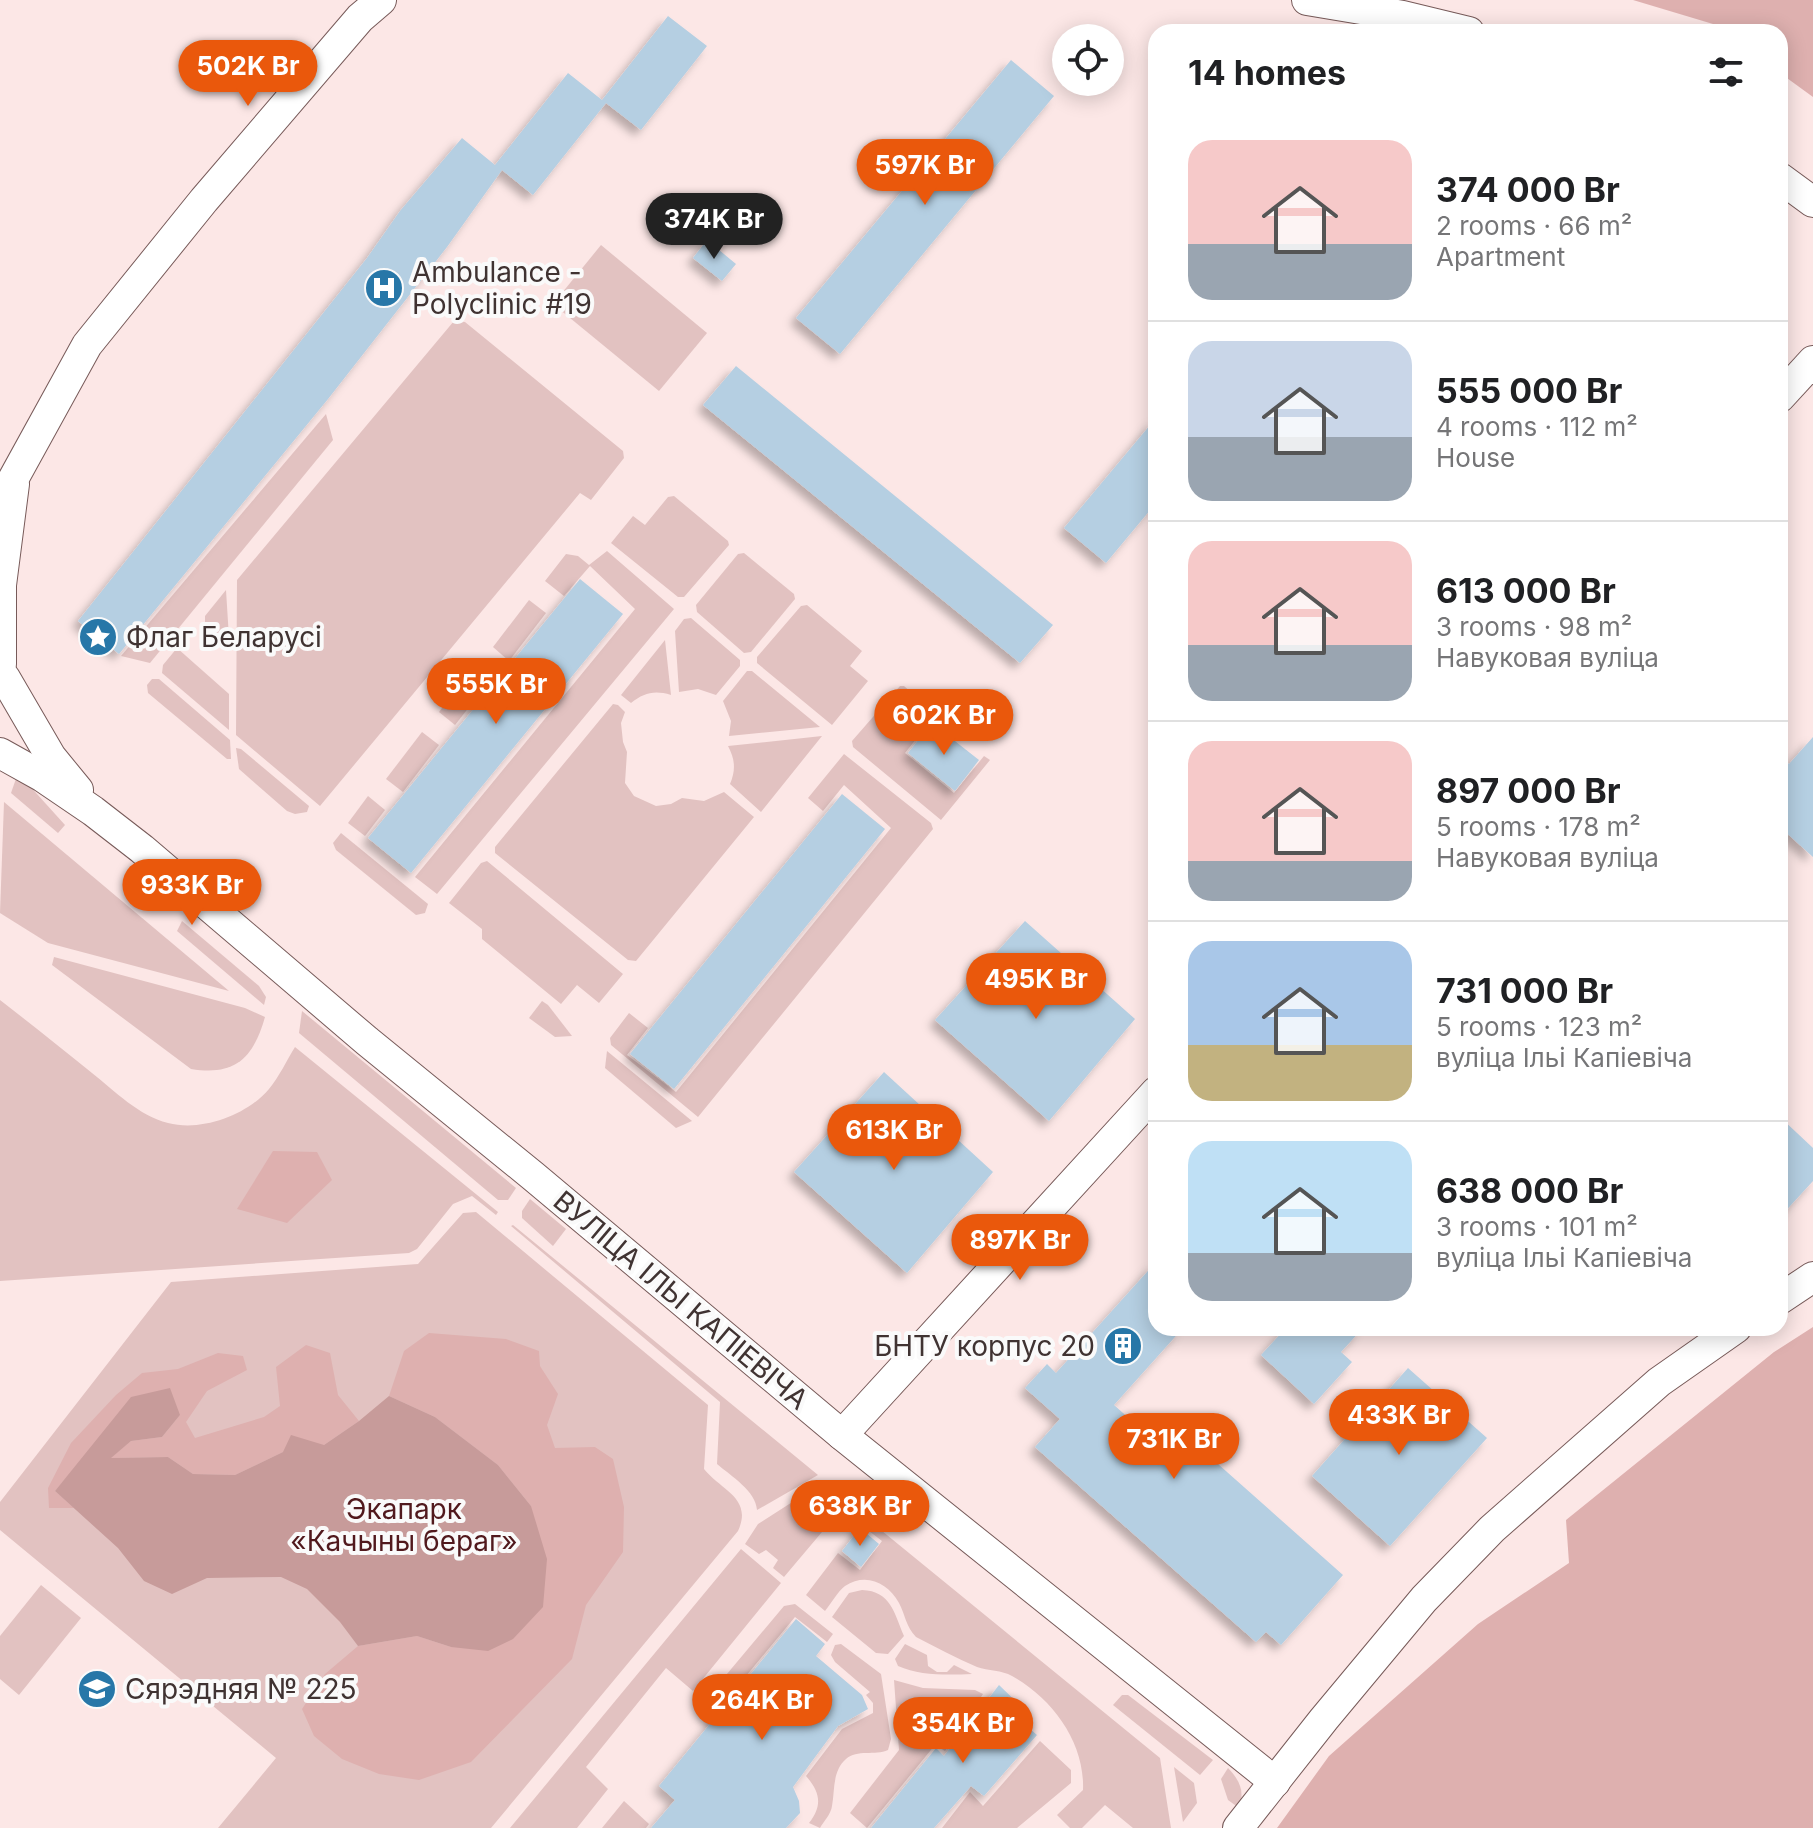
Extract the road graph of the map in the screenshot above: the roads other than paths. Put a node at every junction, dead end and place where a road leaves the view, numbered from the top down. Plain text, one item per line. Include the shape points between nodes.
1 (1307, 0) edge
2 (371, 6) edge
3 (1436, 24) edge
4 (1788, 184) edge
5 (1813, 202) edge
6 (1813, 361) edge
7 (1788, 388) edge
8 (24, 461) junction
9 (0, 503) edge
10 (1, 677) edge
11 (0, 753) edge
12 (93, 811) junction
13 (1148, 1101) edge
14 (1813, 1277) edge
15 (1788, 1294) edge
16 (1725, 1336) edge
17 (842, 1435) junction
18 (1275, 1782) junction
19 (1238, 1828) edge

1 - 3 street
2 - 8 street via 87,345
4 - 5 street
6 - 7 street
8 - 9 street
8 - 10 street via 14,482 5,538
10 - 12 street, ВУЛІЦА ІЛЬІ КАПІЕВІЧА via 51,757
11 - 12 street, ВУЛІЦА ІЛЬІ КАПІЕВІЧА
12 - 17 street, ВУЛІЦА ІЛЬІ КАПІЕВІЧА
13 - 17 street
14 - 15 street
16 - 18 street via 1659,1382 1492,1529 1424,1599
17 - 18 street, ВУЛІЦА ІЛЬІ КАПІЕВІЧА
18 - 19 street

